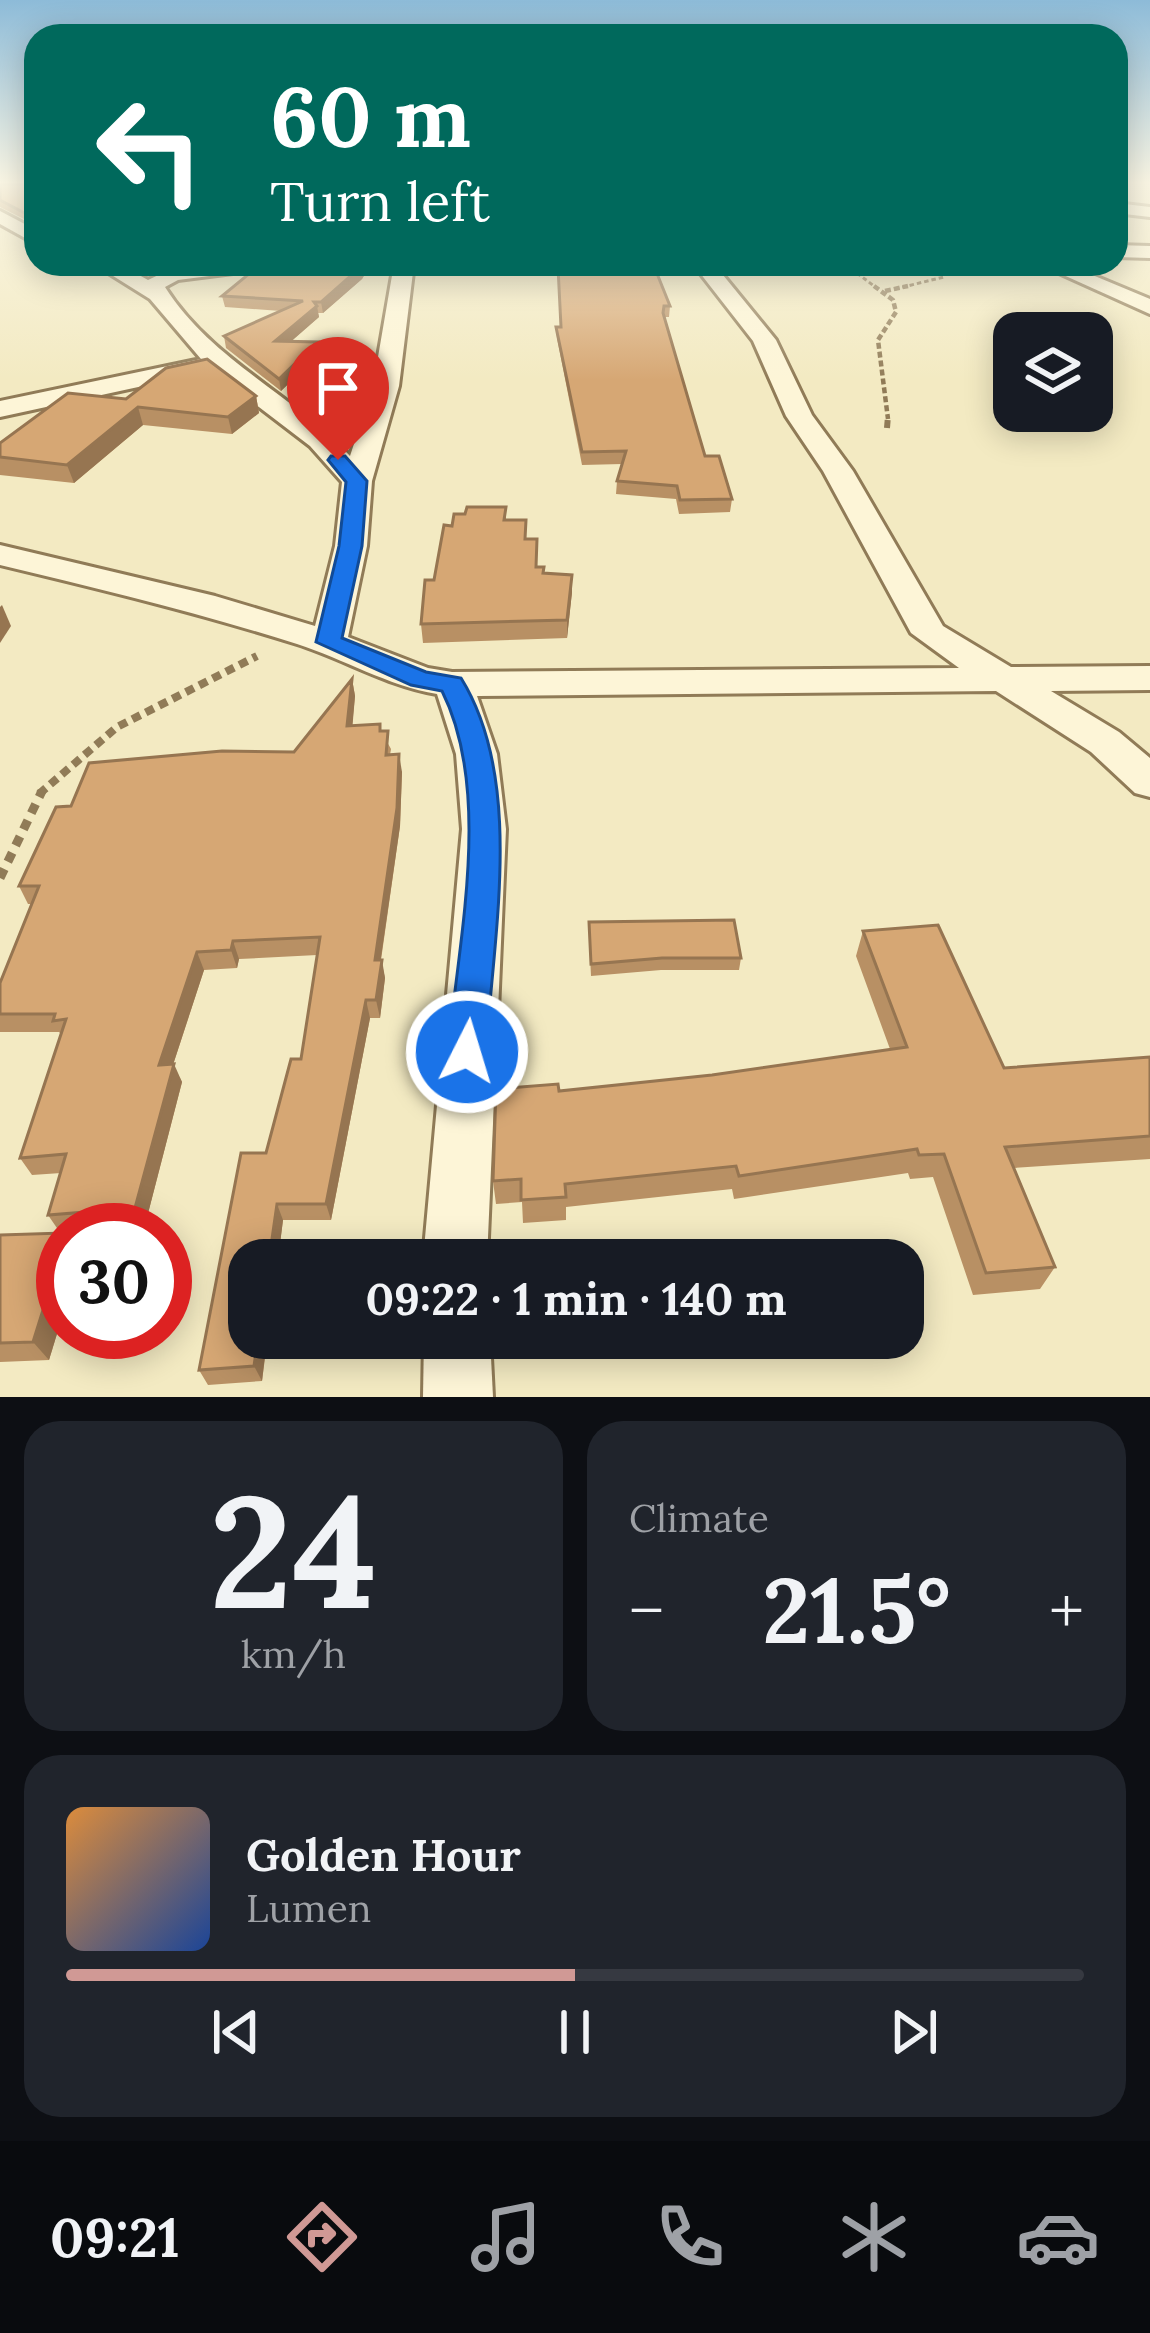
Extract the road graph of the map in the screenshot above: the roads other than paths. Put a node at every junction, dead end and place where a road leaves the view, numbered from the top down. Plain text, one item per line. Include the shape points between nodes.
1 (126, 276) edge
2 (173, 276) edge
3 (402, 276) edge
4 (717, 276) edge
5 (1077, 276) edge
6 (158, 294) junction
7 (1150, 307) edge
8 (218, 363) junction
9 (0, 409) edge
10 (357, 481) junction
11 (0, 556) edge
12 (319, 638) junction
13 (1143, 681) edge
14 (1012, 682) junction
15 (452, 684) junction
16 (1150, 782) edge
17 (456, 1239) edge
18 (457, 1359) edge
19 (458, 1397) edge

1 - 6 street
2 - 6 street via 154,285
3 - 10 street via 386,386
4 - 14 street via 764,340 799,416 929,633
5 - 7 street
6 - 8 street
8 - 9 street
8 - 10 street via 320,440
10 - 12 street via 351,546
11 - 12 street
12 - 15 street
13 - 14 street
14 - 15 street
14 - 16 street via 1106,742
15 - 17 street via 481,761 484,829
18 - 19 street

